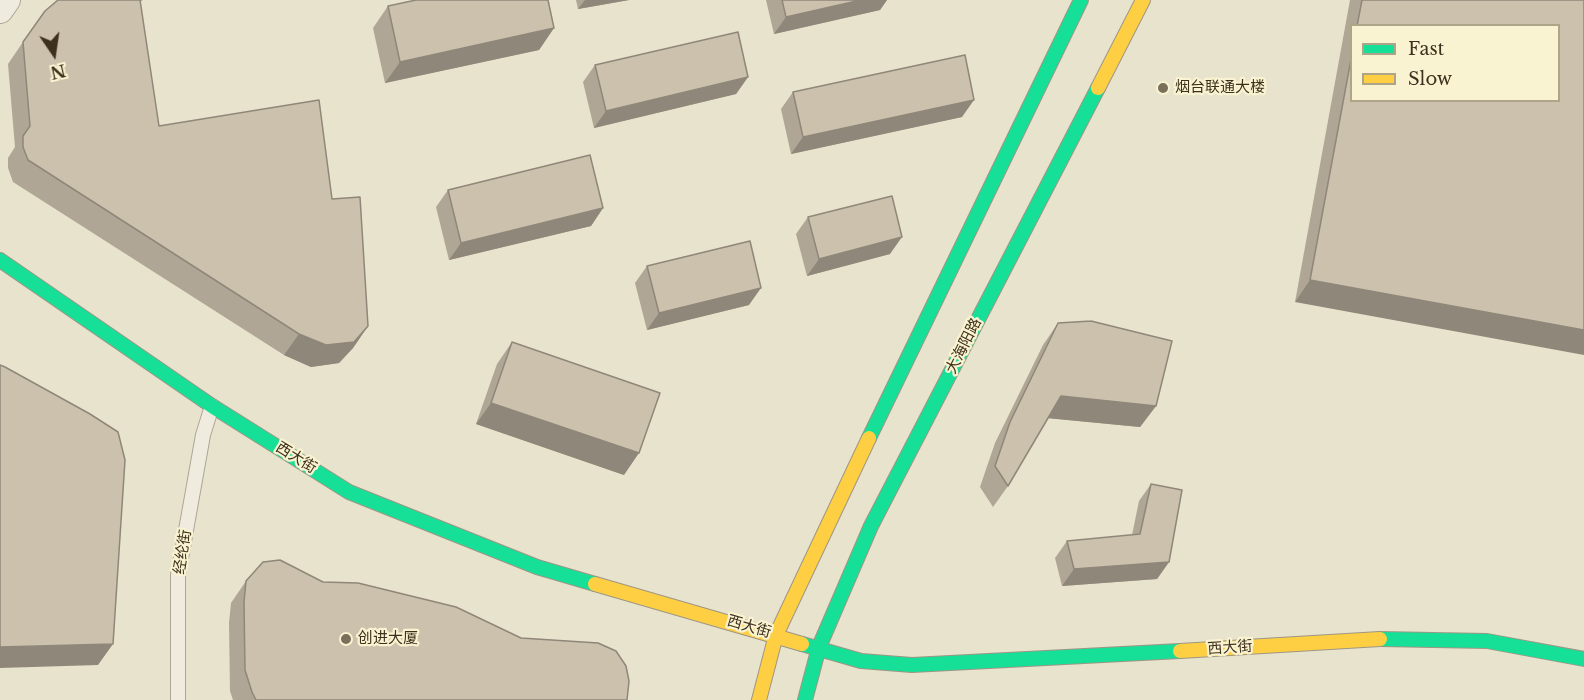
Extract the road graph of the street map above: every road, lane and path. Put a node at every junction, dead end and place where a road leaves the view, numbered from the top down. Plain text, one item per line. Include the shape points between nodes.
1 (7, 0) edge
2 (1081, 0) edge
3 (1143, 0) edge
4 (0, 10) edge
5 (0, 260) edge
6 (212, 406) junction
7 (776, 635) junction
8 (819, 647) junction
9 (1584, 659) edge
10 (178, 700) edge
11 (759, 700) edge
12 (804, 700) edge

1 - 4 street
2 - 7 main road
3 - 8 main road, 大海阳路 via 871,526
5 - 6 main road, 西大街
6 - 7 main road, 西大街 via 349,492 537,567
6 - 10 lane, 经纶街 via 203,435 178,575
7 - 8 main road, 西大街
7 - 11 main road
8 - 9 main road, 西大街 via 861,661 912,664 1390,638 1487,641
8 - 12 main road, 大海阳路

